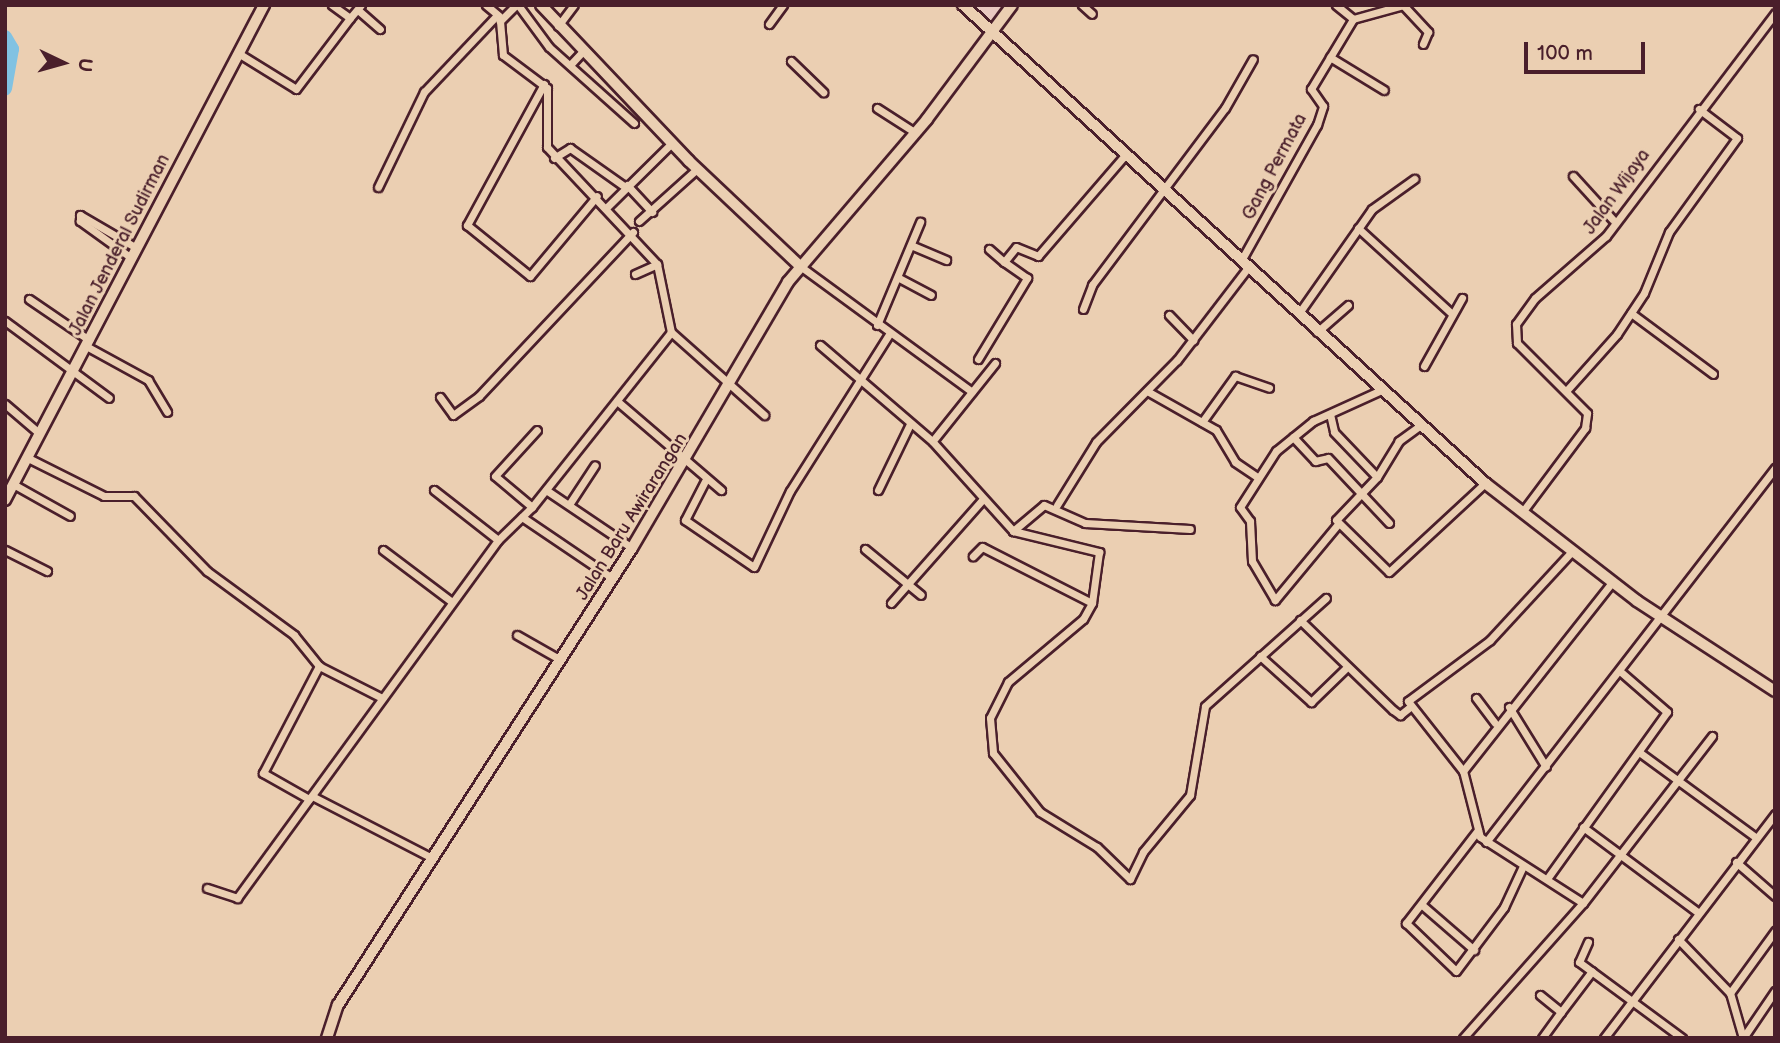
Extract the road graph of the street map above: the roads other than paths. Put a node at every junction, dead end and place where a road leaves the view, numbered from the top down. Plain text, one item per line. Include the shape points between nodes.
1 (264, 5) edge
2 (332, 5) edge
3 (486, 5) edge
4 (517, 5) edge
5 (541, 5) edge
6 (574, 5) edge
7 (783, 5) edge
8 (963, 5) edge
9 (1012, 5) edge
10 (1082, 5) edge
11 (1336, 5) edge
12 (1403, 5) edge
13 (359, 8) edge
14 (1092, 13) dead end
15 (1775, 13) edge
16 (500, 17) junction
17 (350, 19) junction
18 (1353, 19) junction
19 (769, 24) dead end
20 (558, 27) junction
21 (380, 29) dead end
22 (992, 33) junction
23 (1423, 44) dead end
24 (239, 52) junction
25 (581, 53) junction
26 (1330, 57) junction
27 (1253, 59) dead end
28 (791, 61) dead end
29 (572, 63) junction
30 (544, 84) junction
31 (1384, 90) dead end
32 (823, 92) dead end
33 (615, 95) junction
34 (627, 106) junction
35 (877, 108) dead end
36 (1699, 109) junction
37 (634, 123) dead end
38 (916, 133) junction
39 (669, 147) junction
40 (1128, 152) junction
41 (554, 158) junction
42 (694, 172) junction
43 (1573, 176) dead end
44 (1414, 179) dead end
45 (626, 186) junction
46 (1164, 186) junction
47 (378, 187) dead end
48 (597, 196) junction
49 (607, 207) junction
50 (652, 212) junction
51 (1613, 220) junction
52 (639, 221) dead end
53 (920, 222) dead end
54 (1358, 228) junction
55 (633, 232) junction
56 (913, 246) junction
57 (135, 247) junction
58 (989, 249) dead end
59 (130, 257) junction
60 (946, 260) dead end
61 (1003, 262) junction
62 (1246, 263) junction
63 (657, 264) junction
64 (800, 266) junction
65 (635, 274) dead end
66 (899, 278) junction
67 (931, 295) dead end
68 (1462, 298) dead end
69 (29, 299) dead end
70 (1348, 305) dead end
71 (1083, 309) dead end
72 (1299, 313) junction
73 (1451, 313) junction
74 (1631, 313) junction
75 (1169, 315) dead end
76 (5, 321) edge
77 (877, 325) junction
78 (671, 332) junction
79 (1317, 332) junction
80 (890, 333) junction
81 (1193, 340) junction
82 (87, 343) junction
83 (820, 345) dead end
84 (978, 359) dead end
85 (996, 363) dead end
86 (1424, 366) dead end
87 (71, 374) junction
88 (1713, 374) dead end
89 (860, 383) junction
90 (731, 386) junction
91 (1269, 388) dead end
92 (1567, 390) junction
93 (1147, 391) junction
94 (1379, 391) junction
95 (972, 393) junction
96 (440, 397) dead end
97 (108, 398) dead end
98 (617, 401) junction
99 (5, 404) edge
100 (167, 412) dead end
101 (1330, 414) junction
102 (764, 415) dead end
103 (1202, 422) junction
104 (910, 424) junction
105 (1418, 427) junction
106 (537, 430) dead end
107 (39, 433) junction
108 (1293, 437) junction
109 (935, 438) dead end
110 (26, 457) junction
111 (685, 462) junction
112 (594, 465) dead end
113 (1775, 468) edge
114 (1257, 477) junction
115 (1377, 477) junction
116 (705, 481) junction
117 (1485, 483) junction
118 (13, 484) junction
119 (546, 489) junction
120 (878, 489) dead end
121 (434, 490) dead end
122 (721, 491) dead end
123 (1360, 494) junction
124 (5, 496) edge
125 (983, 499) junction
126 (570, 503) junction
127 (1057, 505) junction
128 (532, 508) junction
129 (1524, 511) junction
130 (70, 516) dead end
131 (522, 517) junction
132 (1389, 523) dead end
133 (1338, 524) junction
134 (1015, 529) junction
135 (1190, 529) dead end
136 (498, 541) junction
137 (632, 548) junction
138 (5, 550) edge
139 (383, 550) dead end
140 (865, 550) dead end
141 (1572, 551) junction
142 (973, 556) dead end
143 (47, 571) dead end
144 (612, 578) junction
145 (1613, 581) junction
146 (908, 584) junction
147 (921, 596) dead end
148 (1326, 598) dead end
149 (453, 602) junction
150 (891, 603) dead end
151 (1092, 603) junction
152 (1663, 618) junction
153 (1300, 621) junction
154 (517, 635) dead end
155 (1260, 656) junction
156 (559, 659) junction
157 (319, 666) junction
158 (1345, 669) junction
159 (1622, 673) junction
160 (1775, 691) edge
161 (382, 698) junction
162 (1476, 698) dead end
163 (1412, 706) junction
164 (1509, 707) junction
165 (1495, 723) junction
166 (1712, 736) dead end
167 (1639, 752) junction
168 (1546, 767) junction
169 (1463, 771) junction
170 (1676, 779) junction
171 (311, 798) junction
172 (1775, 814) edge
173 (1583, 827) junction
174 (1478, 830) junction
175 (1755, 837) junction
176 (1486, 842) junction
177 (1618, 852) junction
178 (430, 857) junction
179 (1736, 862) junction
180 (1522, 866) junction
181 (1549, 876) junction
182 (206, 888) dead end
183 (1775, 896) edge
184 (1583, 903) junction
185 (1422, 905) junction
186 (1699, 913) junction
187 (1775, 931) edge
188 (1678, 939) junction
189 (1588, 942) dead end
190 (1474, 950) junction
191 (1592, 971) junction
192 (1775, 991) edge
193 (1730, 993) junction
194 (1540, 995) dead end
195 (1632, 999) junction
196 (1561, 1012) junction
197 (327, 1038) edge
198 (1463, 1038) edge
199 (1542, 1038) edge
200 (1604, 1038) edge
201 (1682, 1038) edge
202 (1743, 1038) edge

1 - 24 street, Jalan Jenderal Sudirman
2 - 17 street
3 - 16 street
4 - 16 street
4 - 29 street
5 - 20 street
6 - 20 street
7 - 19 street
8 - 22 street
9 - 22 street, Jalan Baru Awirarangan
10 - 14 street
11 - 18 street
12 - 18 street
12 - 23 street via 1428,32
13 - 17 street
13 - 21 street
15 - 36 street, Jalan Wijaya
16 - 30 street via 503,55
16 - 47 street via 424,92
17 - 24 street via 296,89
18 - 26 street, Gang Permata
20 - 25 street
22 - 38 street, Jalan Baru Awirarangan
22 - 40 street
24 - 57 street, Jalan Jenderal Sudirman
25 - 29 street
25 - 33 street
26 - 31 street
26 - 62 street, Gang Permata via 1311,89 1323,106 1317,125
27 - 46 street via 1225,108
28 - 32 street
29 - 33 street
30 - 41 street via 547,147
30 - 48 street via 467,225 530,275
33 - 34 street
34 - 37 street
34 - 39 street
35 - 38 street
36 - 51 street, Jalan Wijaya
36 - 74 street via 1737,138 1669,232
38 - 64 street, Jalan Baru Awirarangan
39 - 42 street
39 - 45 street
40 - 46 street
40 - 61 street via 1038,256 1016,247
41 - 45 street via 570,148
41 - 48 street
42 - 50 street
42 - 64 street
43 - 51 street
44 - 54 street
45 - 49 street
45 - 50 street
46 - 62 street
46 - 71 street via 1092,285
48 - 49 street
49 - 55 street
50 - 52 street
51 - 92 street, Jalan Wijaya via 1606,236 1516,324 1517,343
53 - 56 street
54 - 72 street
54 - 73 street
55 - 63 street
55 - 96 street via 479,397 453,415
56 - 60 street
56 - 66 street
57 - 59 street, Jalan Jenderal Sudirman
57 - 59 street via 80,215 80,221
58 - 61 street
59 - 82 street, Jalan Jenderal Sudirman
61 - 84 street via 1027,278
62 - 72 street
62 - 81 street
63 - 65 street
63 - 78 street
64 - 77 street
64 - 90 street, Jalan Baru Awirarangan
66 - 67 street
66 - 77 street
68 - 73 street
69 - 82 street
70 - 79 street
72 - 79 street
73 - 86 street
74 - 88 street
74 - 92 street
75 - 81 street
76 - 87 street
77 - 80 street
78 - 90 street
78 - 98 street
79 - 94 street
80 - 89 street
80 - 95 street
81 - 93 street
82 - 87 street, Jalan Jenderal Sudirman
82 - 100 street via 148,380
83 - 89 street
85 - 95 street
87 - 97 street
87 - 107 street, Jalan Jenderal Sudirman
89 - 104 street
89 - 116 street via 790,491 754,567 685,520
90 - 102 street
90 - 111 street, Jalan Baru Awirarangan
91 - 103 street via 1235,376
92 - 129 street, Jalan Wijaya via 1587,412 1585,428
93 - 103 street
93 - 127 street via 1096,442
94 - 101 street
94 - 105 street
95 - 109 street
98 - 111 street
98 - 119 street
99 - 107 street
101 - 108 street
101 - 115 street via 1334,432
103 - 114 street via 1223,438 1235,461
104 - 120 street
104 - 125 street
105 - 115 street via 1399,441
105 - 117 street
106 - 128 street via 495,476
107 - 110 street, Jalan Jenderal Sudirman
108 - 114 street
108 - 123 street via 1315,461 1328,458
110 - 118 street, Jalan Jenderal Sudirman
110 - 157 street via 104,496 134,496 207,571 294,635
111 - 116 street
111 - 137 street, Jalan Baru Awirarangan
112 - 126 street
113 - 152 street
114 - 133 street via 1240,507 1250,521 1252,561 1275,600
115 - 123 street
116 - 122 street
117 - 129 street
117 - 133 street via 1394,574
118 - 124 street, Jalan Jenderal Sudirman
118 - 130 street
119 - 126 street
119 - 128 street
121 - 136 street
123 - 132 street
123 - 133 street
125 - 134 street
125 - 146 street
126 - 137 street
127 - 134 street via 1034,507
127 - 135 street via 1085,523
128 - 131 street
129 - 141 street
131 - 136 street
131 - 144 street
134 - 151 street via 1098,552
136 - 149 street
137 - 144 street, Jalan Baru Awirarangan
138 - 143 street
139 - 149 street
140 - 146 street
141 - 145 street
141 - 163 street via 1490,639 1408,701
142 - 151 street via 982,547
144 - 156 street, Jalan Baru Awirarangan
145 - 152 street
145 - 164 street
146 - 147 street
146 - 150 street
148 - 153 street
149 - 161 street
151 - 155 street via 1083,619 1008,682 990,718 993,753 1040,812 1097,847 1128,878 1195,784 1205,706
152 - 159 street
152 - 160 street
153 - 155 street
153 - 158 street
154 - 156 street
155 - 158 street via 1311,702
156 - 178 street, Jalan Baru Awirarangan
157 - 161 street
157 - 171 street via 263,774
158 - 163 street via 1359,671 1400,715
159 - 167 street via 1667,712
159 - 168 street
161 - 171 street
162 - 165 street
163 - 169 street
164 - 165 street
164 - 168 street
165 - 169 street
166 - 170 street
167 - 170 street
167 - 173 street
168 - 176 street
169 - 174 street
170 - 175 street
170 - 177 street
171 - 178 street
171 - 182 street via 237,898
172 - 175 street
173 - 177 street
173 - 181 street
174 - 176 street
174 - 185 street
175 - 179 street
176 - 180 street
177 - 184 street
177 - 186 street
178 - 197 street, Jalan Baru Awirarangan via 338,1005
179 - 183 street
179 - 186 street
180 - 181 street via 1543,880
180 - 190 street
181 - 184 street
184 - 198 street
185 - 190 street
185 - 190 street via 1406,925 1456,971
186 - 188 street
187 - 193 street
188 - 193 street
188 - 195 street
189 - 191 street via 1578,960
191 - 195 street
191 - 196 street
192 - 202 street
193 - 202 street
194 - 196 street
195 - 200 street
195 - 201 street
196 - 199 street

